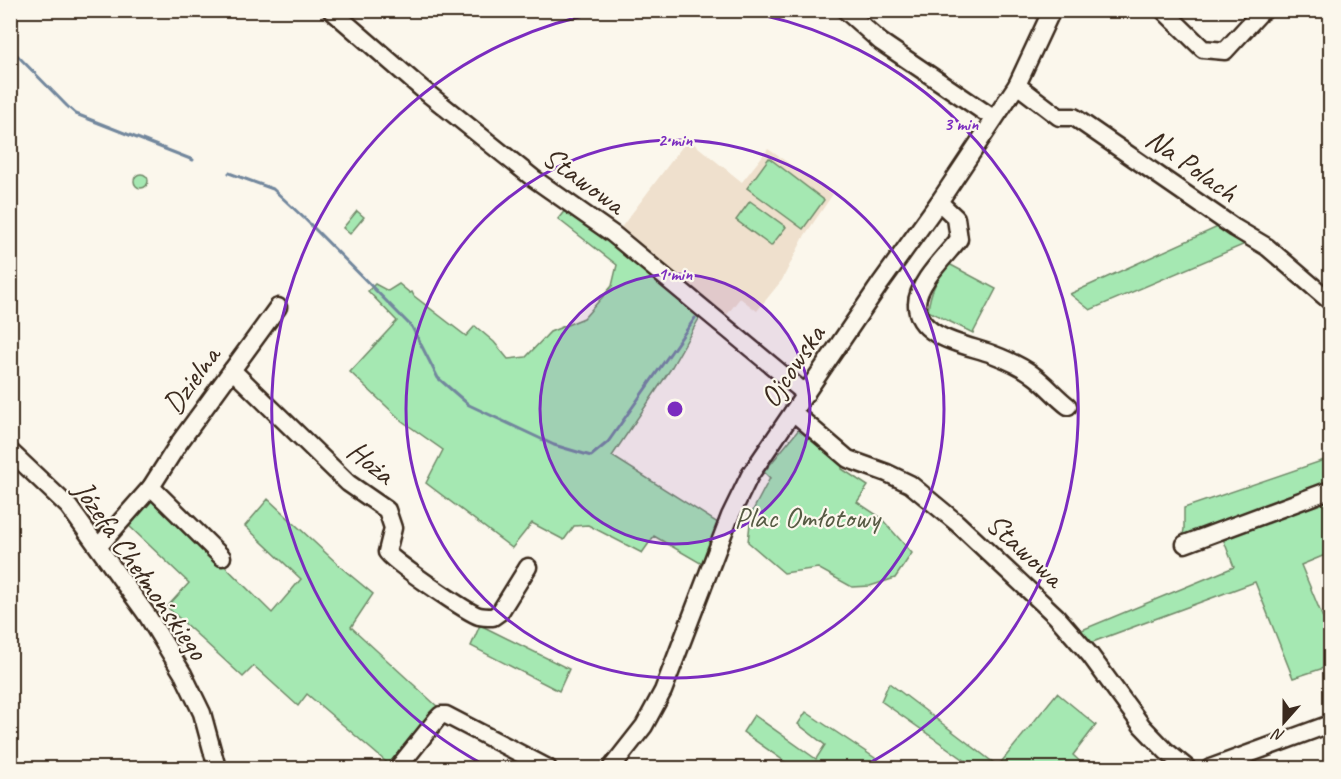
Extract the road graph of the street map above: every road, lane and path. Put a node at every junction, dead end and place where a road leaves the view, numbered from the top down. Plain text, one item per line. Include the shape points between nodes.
1 (331, 10) edge
2 (845, 10) edge
3 (1052, 10) edge
4 (1163, 10) edge
5 (1265, 10) edge
6 (1017, 85) junction
7 (993, 118) junction
8 (939, 202) junction
9 (1330, 301) edge
10 (278, 307) dead end
11 (232, 370) junction
12 (806, 394) junction
13 (1068, 406) dead end
14 (793, 412) junction
15 (10, 451) edge
16 (151, 487) junction
17 (1330, 490) edge
18 (1185, 544) dead end
19 (99, 546) junction
20 (222, 557) dead end
21 (528, 567) dead end
22 (1330, 724) edge
23 (615, 765) edge
24 (217, 768) edge
25 (398, 768) edge
26 (548, 768) edge
27 (1187, 768) edge
28 (1210, 768) edge

1 - 12 street, Stawowa via 421,88 533,178 621,240
2 - 7 street via 881,42
3 - 6 street, Ojcowska
4 - 5 street via 1203,49 1225,51
6 - 7 street, Ojcowska
6 - 9 street, Na Polach via 1059,117 1074,117 1267,247
7 - 8 street, Ojcowska
8 - 12 street, Ojcowska
8 - 13 street via 956,218 959,239 923,283 917,303 920,320 929,330 993,354 1034,375
10 - 11 street, Dzielna
11 - 16 street, Dzielna
11 - 21 street, Hoża via 348,483 387,510 393,528 387,552 411,573 478,616 493,617
12 - 14 street, Ojcowska
14 - 23 street, Ojcowska via 737,499 663,691 644,726
14 - 27 street, Stawowa via 848,459 910,484 956,522 1056,616 1142,726
15 - 19 street, Józefa Chełmońskiego via 56,493
16 - 19 street, Dzielna
16 - 20 street
17 - 18 street
19 - 24 street, Józefa Chełmońskiego via 183,674 202,713
22 - 28 street
25 - 26 street via 437,719 446,715

